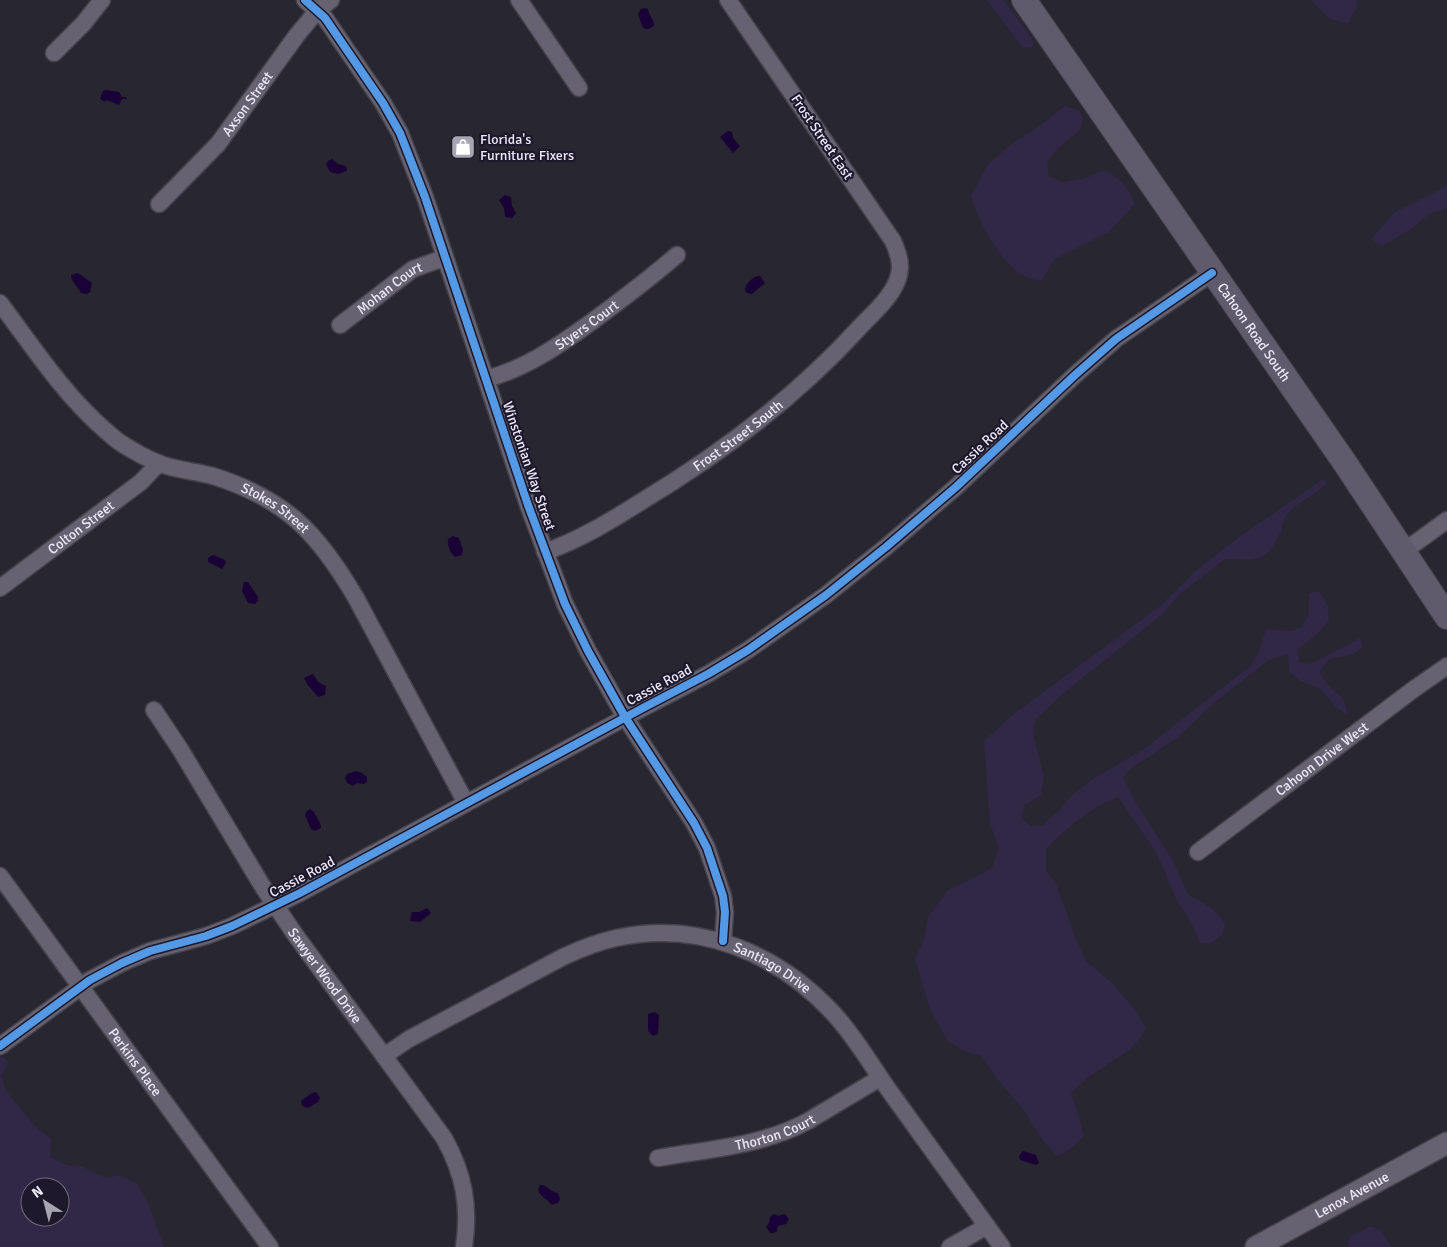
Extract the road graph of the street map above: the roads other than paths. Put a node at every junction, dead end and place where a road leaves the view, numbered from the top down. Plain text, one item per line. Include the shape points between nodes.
1 (102, 0) edge
2 (331, 0) edge
3 (519, 0) edge
4 (728, 0) edge
5 (1024, 0) edge
6 (311, 5) edge
7 (54, 53) dead end
8 (579, 88) dead end
9 (159, 204) dead end
10 (677, 254) dead end
11 (444, 258) junction
12 (1212, 273) junction
13 (898, 279) joint
14 (0, 303) edge
15 (340, 325) dead end
16 (486, 379) junction
17 (159, 463) junction
18 (1447, 520) edge
19 (545, 552) junction
20 (1403, 552) junction
21 (0, 588) edge
22 (1447, 617) edge
23 (1447, 666) edge
24 (154, 710) dead end
25 (625, 718) junction
26 (466, 803) junction
27 (1198, 852) dead end
28 (0, 876) edge
29 (276, 905) junction
30 (723, 941) junction
31 (81, 987) junction
32 (0, 1046) edge
33 (384, 1056) junction
34 (880, 1078) junction
35 (1447, 1143) edge
36 (658, 1158) dead end
37 (987, 1226) junction
38 (270, 1247) edge
39 (464, 1247) edge
40 (950, 1247) edge
41 (1002, 1247) edge
42 (1256, 1247) edge

1 - 7 street
2 - 6 street, Axson Street
3 - 8 street
4 - 13 street, Frost Street East via 893,241 900,259
5 - 12 main road, Cahoon Road South
6 - 9 street, Axson Street via 297,35 218,144
6 - 11 street, Winstonian Way Street via 325,18 369,81 400,133
10 - 16 street, Styers Court via 636,290 571,336 514,370
11 - 15 street, Mohan Court via 413,269
11 - 16 street, Winstonian Way Street
12 - 20 main road, Cahoon Road South via 1345,462
12 - 25 street, Cassie Road via 1116,339 956,487 826,595 748,650
13 - 19 street, Frost Street South via 882,304 849,340 752,425 674,482 577,540
14 - 17 street, Stokes Street via 88,415 122,444
16 - 19 street, Winstonian Way Street
17 - 21 street, Colton Street via 141,482
17 - 26 street, Stokes Street via 240,486 281,508 311,533 356,598
18 - 20 street
19 - 25 street, Winstonian Way Street via 565,604
20 - 22 main road, Cahoon Road South
23 - 27 street, Cahoon Drive West
24 - 29 street, Sawyer Wood Drive
25 - 26 street, Cassie Road
25 - 30 street, Winstonian Way Street via 707,848 723,896
26 - 29 street, Cassie Road
28 - 31 street, Perkins Place
29 - 31 street, Cassie Road via 206,936 122,963
29 - 33 street, Sawyer Wood Drive
30 - 33 street, Santiago Drive via 692,935 638,935 589,946 409,1038
30 - 34 street, Santiago Drive via 778,968 821,1002 844,1025
31 - 32 street, Cassie Road
31 - 38 street, Perkins Place
33 - 39 street, Sawyer Wood Drive via 444,1138 463,1180 467,1203
34 - 36 street, Thorton Court via 802,1125 763,1140
34 - 37 street, Santiago Drive
35 - 42 street, Lenox Avenue
37 - 40 street
37 - 41 street, Santiago Drive

